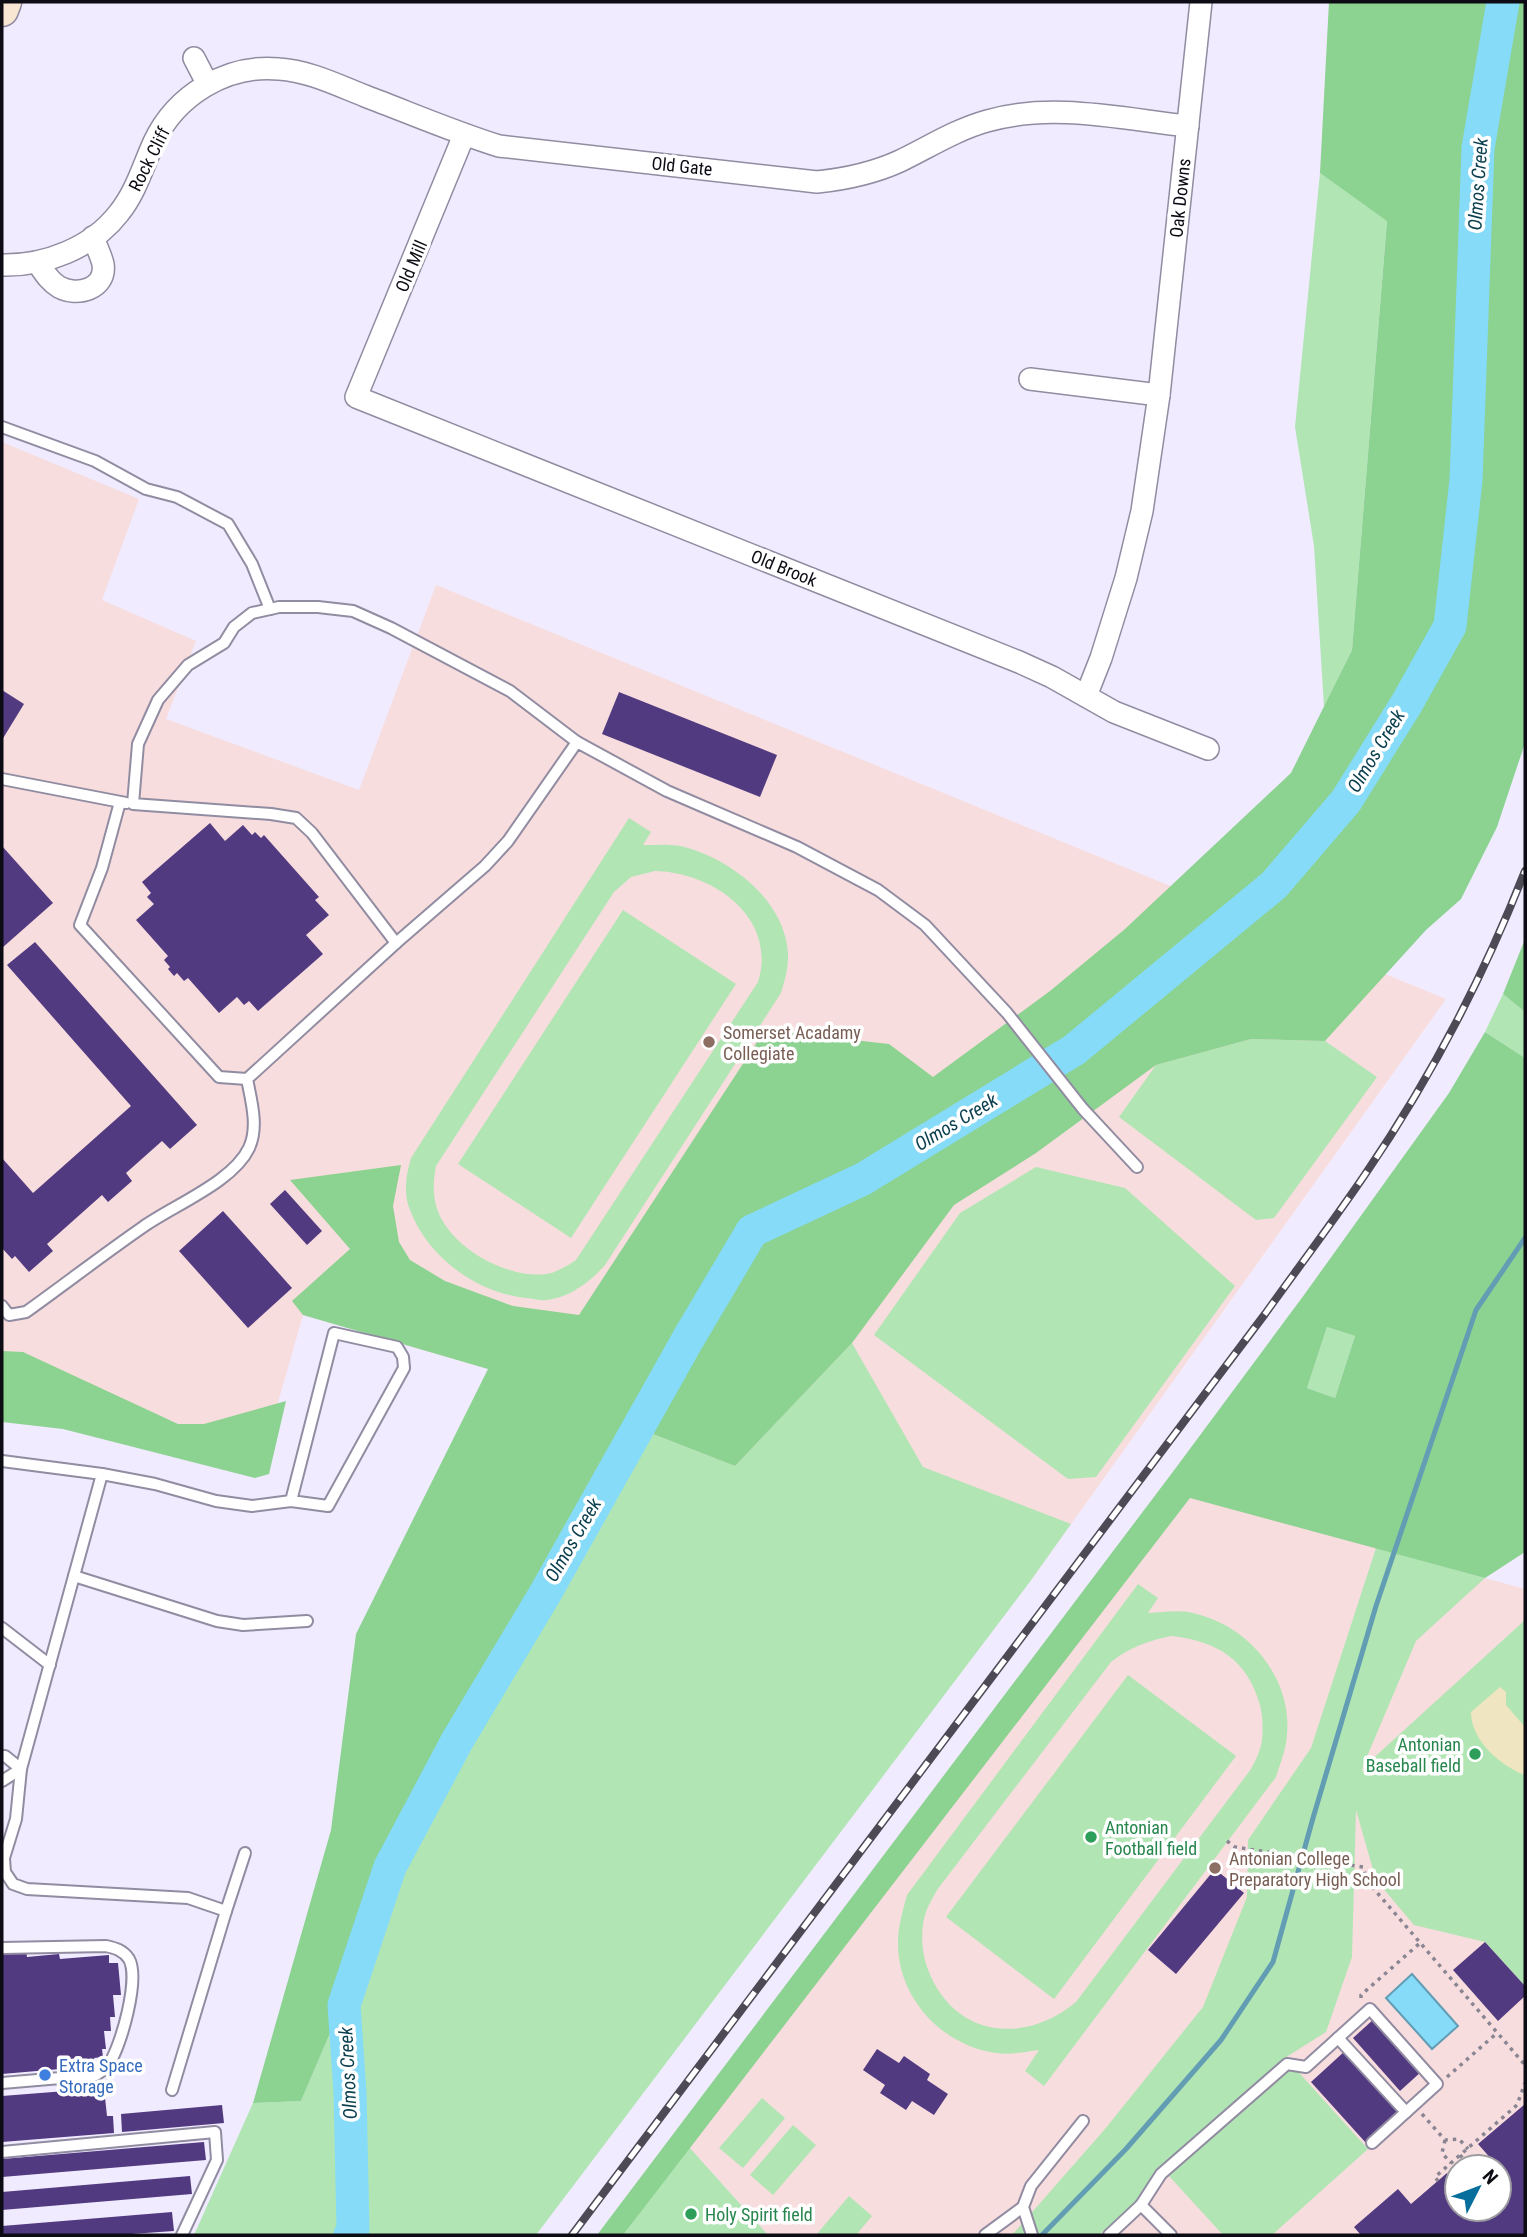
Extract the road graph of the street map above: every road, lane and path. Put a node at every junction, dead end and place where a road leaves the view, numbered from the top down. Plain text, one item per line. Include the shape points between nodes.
1 (5, 2) edge
2 (1201, 2) edge
3 (2, 10) edge
4 (194, 58) dead end
5 (207, 83) junction
6 (1188, 127) junction
7 (464, 135) junction
8 (93, 237) junction
9 (37, 262) junction
10 (2, 265) edge
11 (1030, 379) dead end
12 (1159, 395) junction
13 (356, 397) joint
14 (2, 427) edge
15 (270, 609) junction
16 (1086, 696) junction
17 (577, 742) junction
18 (1208, 749) dead end
19 (2, 779) edge
20 (120, 802) junction
21 (133, 804) junction
22 (397, 943) junction
23 (247, 1079) junction
24 (1137, 1167) dead end
25 (4, 1314) edge
26 (2, 1461) edge
27 (102, 1474) junction
28 (291, 1501) junction
29 (74, 1576) junction
30 (307, 1621) dead end
31 (2, 1628) edge
32 (50, 1665) junction
33 (2, 1756) edge
34 (22, 1769) junction
35 (2, 1781) edge
36 (1227, 1841) dead end
37 (245, 1853) dead end
38 (8, 1884) edge
39 (226, 1911) junction
40 (1420, 1943) junction
41 (2, 1948) edge
42 (1357, 2021) junction
43 (1498, 2033) junction
44 (1338, 2038) junction
45 (1525, 2065) edge
46 (2, 2083) edge
47 (1525, 2083) edge
48 (1437, 2084) junction
49 (172, 2090) dead end
50 (1410, 2108) junction
51 (1083, 2121) dead end
52 (1445, 2140) junction
53 (1372, 2143) dead end
54 (1468, 2148) junction
55 (2, 2151) edge
56 (1462, 2153) edge
57 (1443, 2154) edge
58 (1443, 2170) edge
59 (1438, 2181) dead end
60 (1141, 2205) junction
61 (1023, 2207) junction
62 (182, 2235) edge
63 (985, 2235) edge
64 (1032, 2235) edge
65 (1109, 2235) edge
66 (1171, 2235) edge

1 - 3 main road
2 - 6 street, Oak Downs
4 - 5 street
5 - 7 street, Old Gate via 249,71 277,68 300,72
5 - 8 street, Rock Cliff via 171,116 155,139 127,202
6 - 7 street, Old Gate via 1073,114 1015,115 965,127 881,169 817,182 499,146
6 - 12 street, Oak Downs
7 - 13 street, Old Mill
8 - 9 street, Rock Cliff
8 - 9 street via 103,264 102,276 85,291 62,289
9 - 10 street, Rock Cliff
11 - 12 street
12 - 16 street, Oak Downs via 1142,511 1126,578
13 - 16 street, Old Brook via 1019,662
14 - 15 lane via 95,461 228,524 252,564
15 - 17 lane via 352,611 510,691
15 - 21 lane via 252,613 234,627 224,643 188,665 158,700 138,744
16 - 18 street, Old Brook via 1114,712
17 - 22 lane via 508,841
17 - 24 lane via 667,790 797,847 877,890 925,925 1007,1013 1074,1098
19 - 20 lane
20 - 21 lane
20 - 23 lane via 80,925 219,1077
21 - 22 lane via 296,818
22 - 23 lane
23 - 25 lane via 254,1128 251,1146 241,1161 26,1312
26 - 27 lane
27 - 28 lane via 216,1501 252,1506
27 - 29 lane
28 - 28 lane via 334,1333 397,1347 404,1368 328,1506
29 - 30 lane via 217,1621 243,1625
29 - 32 lane
31 - 32 lane
32 - 34 lane
33 - 34 lane
34 - 35 lane
34 - 38 lane via 16,1818 4,1858
36 - 40 path via 1235,1847 1363,1867 1368,1882
37 - 39 lane
38 - 39 lane via 27,1889 188,1898
39 - 49 lane
40 - 42 path via 1361,1994
40 - 43 path
41 - 46 lane via 116,1948 128,1959 133,1977 116,2048 103,2070 96,2075
42 - 44 lane
42 - 48 lane via 1370,2008
43 - 45 path
43 - 48 path
44 - 50 lane
44 - 60 lane via 1306,2067 1287,2064 1161,2174
47 - 54 path via 1517,2105
48 - 50 lane
50 - 52 path
50 - 53 lane
51 - 61 lane via 1031,2186
52 - 54 path via 1459,2139
52 - 57 path
54 - 56 path
55 - 62 lane via 215,2132 217,2160
58 - 59 path via 1435,2177
60 - 65 lane
60 - 66 lane
61 - 63 lane
61 - 64 lane

